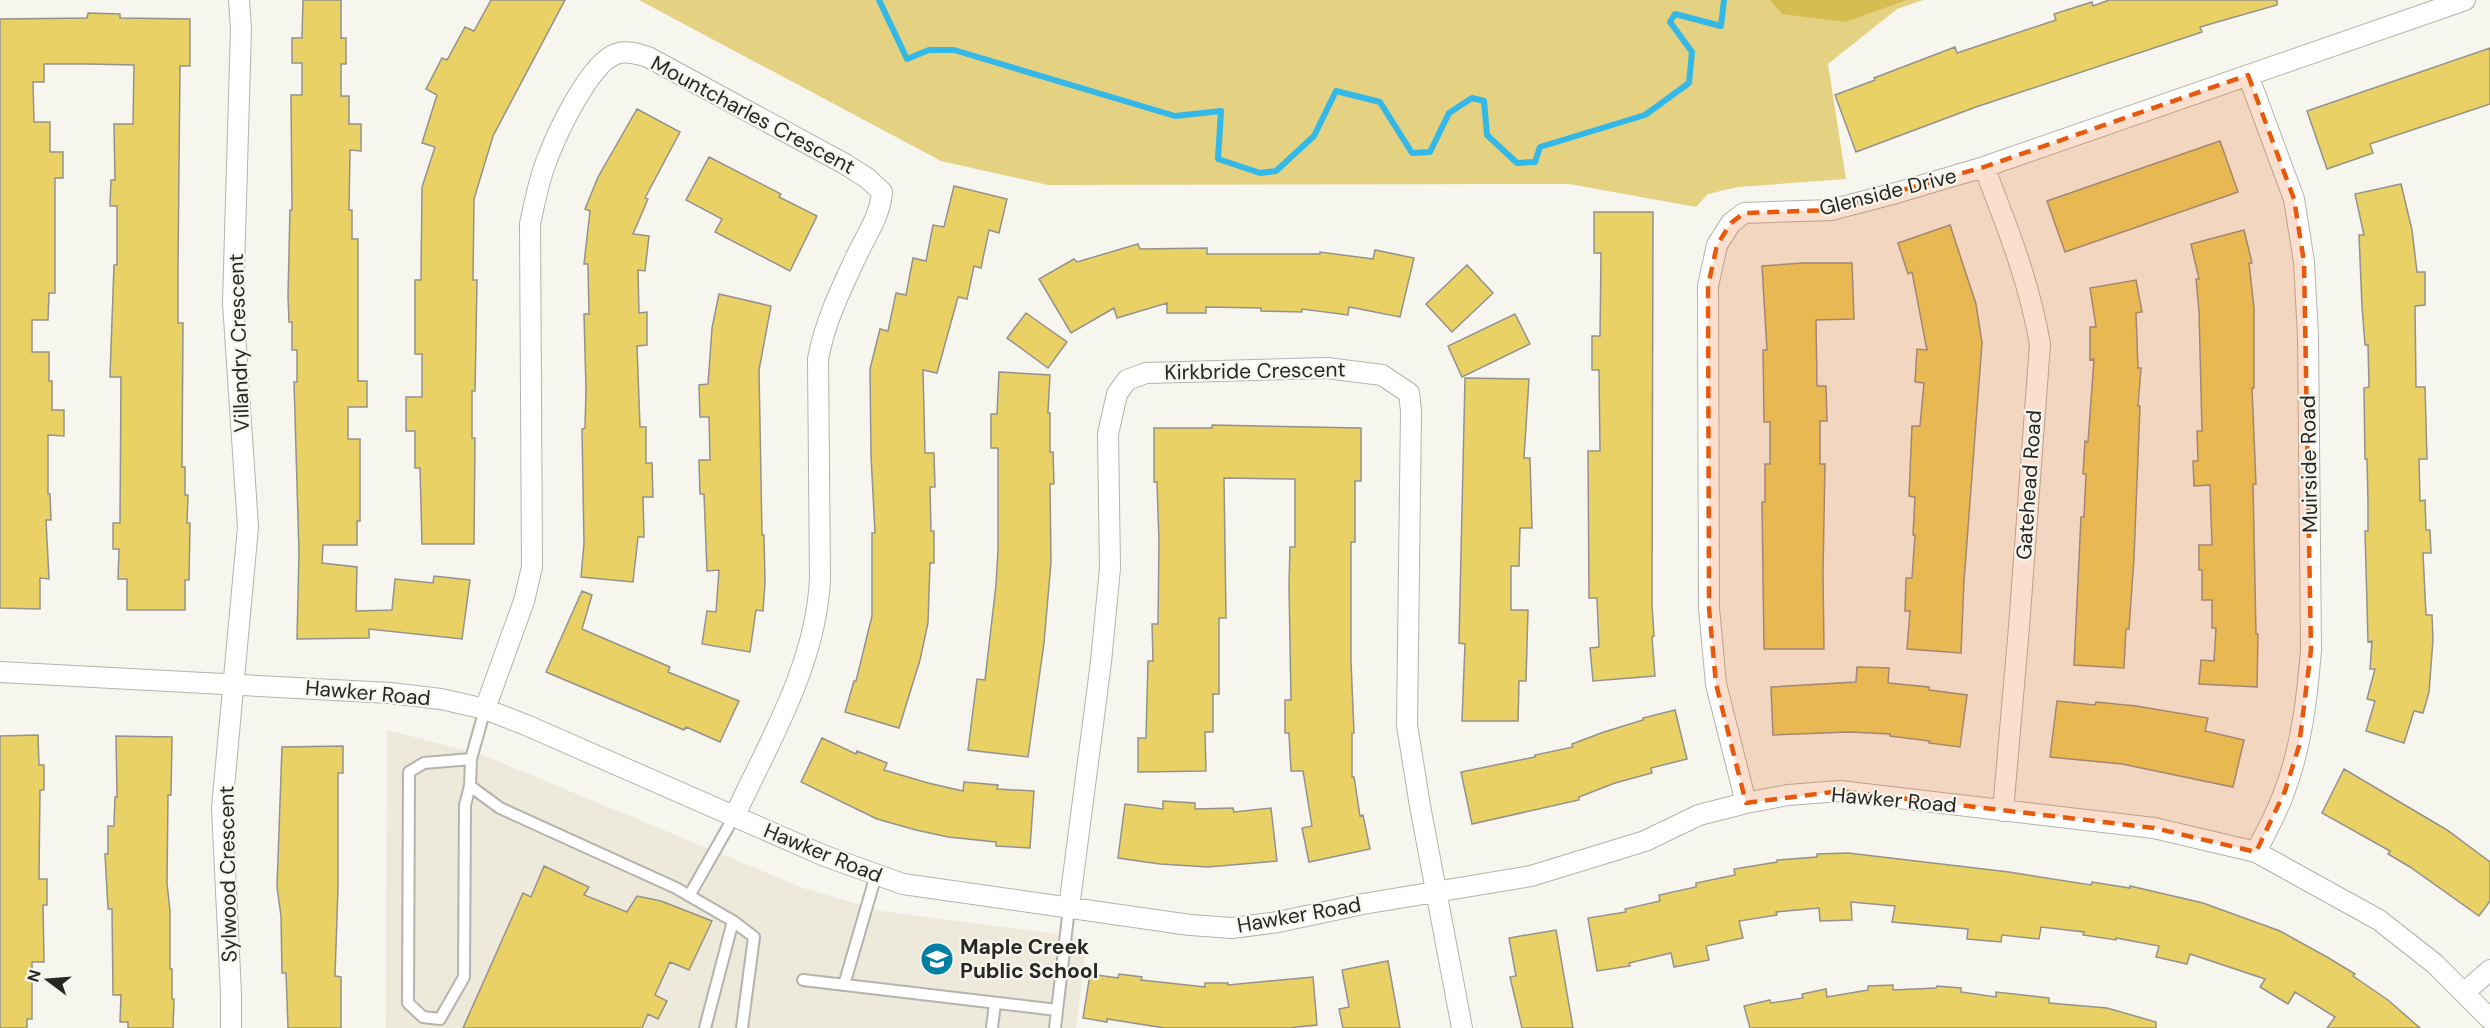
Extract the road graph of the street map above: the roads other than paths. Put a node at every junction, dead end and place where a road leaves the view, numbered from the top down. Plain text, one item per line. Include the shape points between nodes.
1 (239, 0) edge
2 (2465, 0) edge
3 (2248, 75) junction
4 (1984, 167) junction
5 (0, 672) edge
6 (233, 685) junction
7 (485, 709) junction
8 (471, 759) junction
9 (470, 786) junction
10 (1746, 802) junction
11 (2003, 811) junction
12 (735, 815) junction
13 (2256, 852) junction
14 (876, 875) junction
15 (1436, 894) junction
16 (689, 896) junction
17 (1069, 908) junction
18 (733, 921) junction
19 (2490, 970) edge
20 (803, 980) dead end
21 (844, 985) junction
22 (2465, 992) junction
23 (994, 1003) junction
24 (1057, 1010) junction
25 (2490, 1019) edge
26 (231, 1028) edge
27 (705, 1028) edge
28 (742, 1028) edge
29 (992, 1028) edge
30 (1055, 1028) edge
31 (1462, 1028) edge

1 - 6 street, Villandry Crescent via 233,303 248,527
2 - 3 street, Glenside Drive
3 - 4 street, Glenside Drive
3 - 13 street, Muirside Road via 2294,199 2301,231 2308,336 2311,603 2311,661 2299,746 2285,791
4 - 10 street, Glenside Drive via 1831,210 1744,213 1731,223 1717,245 1708,286 1709,608 1716,684
4 - 11 street, Gatehead Road via 2014,243 2040,344
5 - 6 street, Hawker Road
6 - 7 street, Hawker Road via 390,693
6 - 26 street, Sylwood Crescent via 222,808
7 - 8 lane
7 - 12 street, Hawker Road
7 - 12 street, Mountcharles Crescent via 524,601 532,567 530,224 537,190 548,156 589,76 616,54 633,53 648,57 844,164 882,192 881,208 824,328 818,359 820,579 813,636
8 - 9 lane
8 - 9 lane via 424,763 409,772 408,1003 423,1017 440,1019 464,977 465,805
9 - 16 lane via 500,808
10 - 11 street, Hawker Road via 1840,791
10 - 15 street, Hawker Road via 1699,815 1644,841 1531,876
11 - 13 street, Hawker Road via 2154,828
12 - 14 street, Hawker Road
12 - 16 lane
13 - 22 street, Hawker Road via 2379,920
14 - 17 street, Hawker Road via 903,884
14 - 21 lane
15 - 17 street, Hawker Road via 1232,928
15 - 17 street, Kirkbride Crescent via 1407,725 1409,393 1382,375 1327,368 1173,371 1146,373 1127,380 1111,412 1110,568
15 - 31 street
16 - 18 lane
17 - 24 lane
18 - 27 lane
18 - 28 lane via 754,937
19 - 22 street
20 - 21 lane
21 - 23 lane
22 - 25 street, Hawker Road
23 - 24 lane
23 - 29 lane
24 - 30 lane

